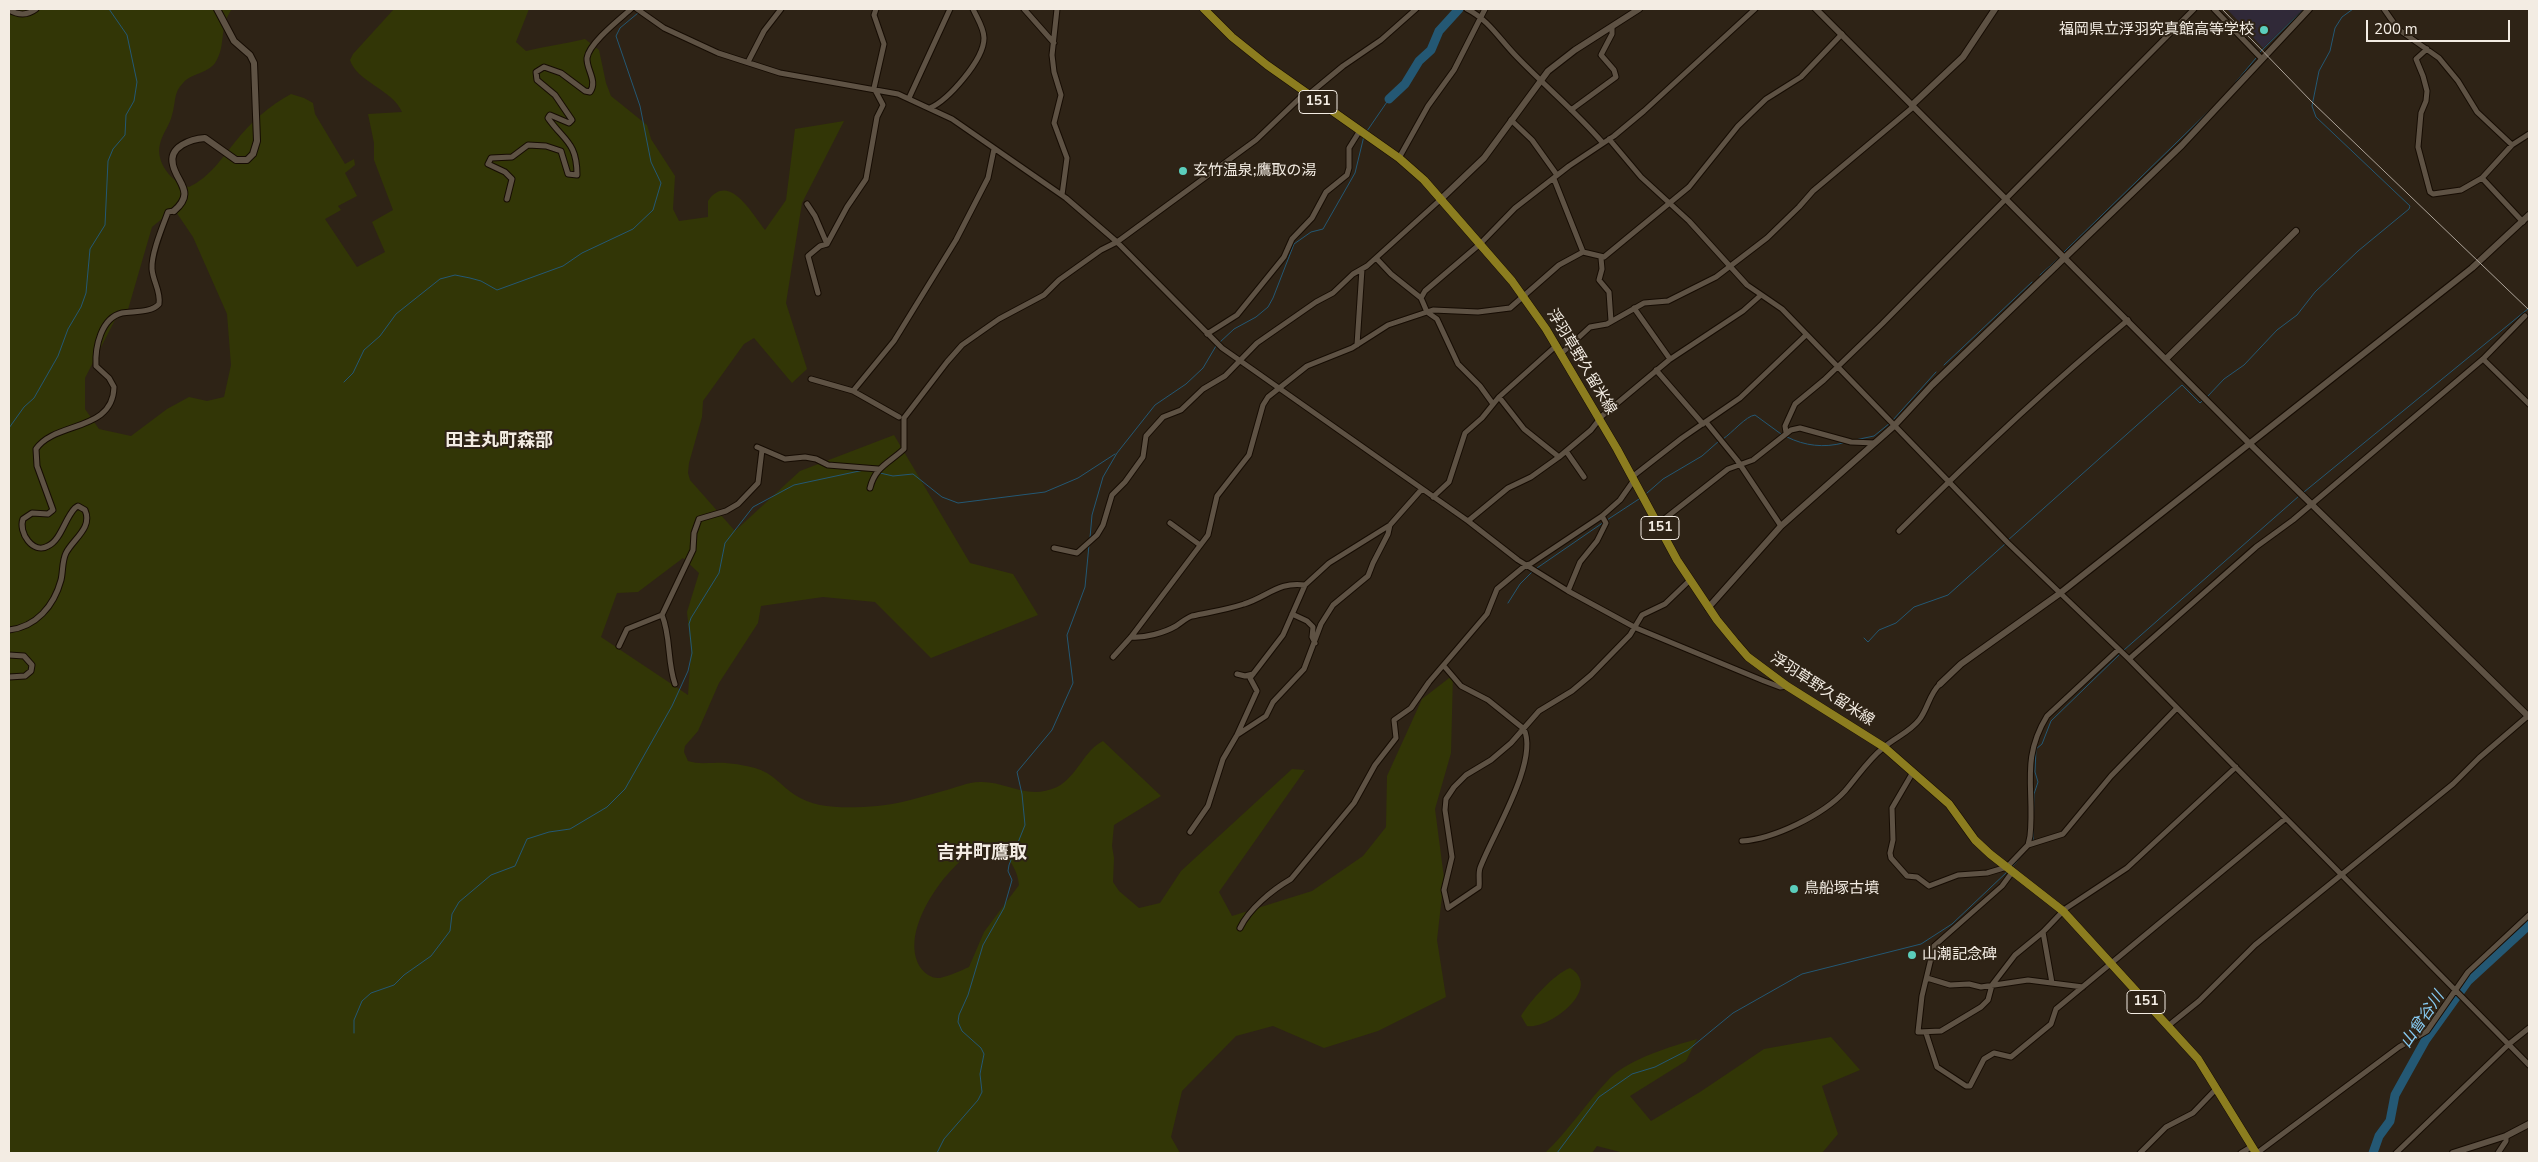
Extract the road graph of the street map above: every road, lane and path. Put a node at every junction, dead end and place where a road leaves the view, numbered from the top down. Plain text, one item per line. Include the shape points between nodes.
1 (36, 9) edge
2 (217, 9) edge
3 (631, 9) edge
4 (637, 9) edge
5 (781, 9) edge
6 (876, 9) edge
7 (950, 9) edge
8 (973, 9) edge
9 (1024, 9) edge
10 (1057, 9) edge
11 (1204, 9) edge
12 (1416, 9) edge
13 (1468, 9) edge
14 (1485, 9) edge
15 (1639, 9) edge
16 (1755, 9) edge
17 (1816, 9) edge
18 (1995, 9) edge
19 (2194, 9) edge
20 (2214, 9) edge
21 (2309, 9) edge
22 (2384, 9) edge
23 (9, 10) edge
24 (1481, 16) junction
25 (1612, 27) junction
26 (1842, 34) junction
27 (1054, 43) junction
28 (2427, 49) junction
29 (2262, 59) junction
30 (748, 62) junction
31 (1541, 79) junction
32 (874, 88) junction
33 (1307, 94) junction
34 (909, 98) junction
35 (1912, 104) junction
36 (930, 108) junction
37 (1571, 110) junction
38 (1511, 120) junction
39 (1360, 132) junction
40 (2529, 134) edge
41 (1608, 139) junction
42 (1602, 142) junction
43 (2512, 145) junction
44 (994, 149) junction
45 (1399, 158) junction
46 (1555, 177) junction
47 (2482, 178) junction
48 (1062, 195) junction
49 (2006, 198) junction
50 (507, 199) dead end
51 (1440, 200) junction
52 (807, 204) dead end
53 (1670, 204) junction
54 (174, 210) joint
55 (2529, 215) edge
56 (2523, 222) junction
57 (2296, 231) dead end
58 (1117, 242) junction
59 (827, 244) junction
60 (1480, 244) junction
61 (1583, 252) junction
62 (2066, 257) junction
63 (1376, 258) junction
64 (1601, 258) junction
65 (1730, 266) junction
66 (1362, 269) junction
67 (818, 293) dead end
68 (1762, 295) junction
69 (1524, 296) junction
70 (1421, 298) junction
71 (1634, 308) junction
72 (1427, 312) junction
73 (2525, 316) dead end
74 (2128, 320) junction
75 (1612, 321) junction
76 (1207, 334) junction
77 (1806, 335) junction
78 (1357, 345) junction
79 (1557, 345) junction
80 (1562, 353) junction
81 (1670, 359) junction
82 (2166, 359) junction
83 (2483, 359) junction
84 (1239, 360) junction
85 (1837, 367) junction
86 (1656, 370) junction
87 (811, 379) dead end
88 (1280, 388) junction
89 (853, 391) junction
90 (1500, 397) junction
91 (1493, 404) junction
92 (2529, 404) edge
93 (899, 417) dead end
94 (1600, 419) junction
95 (1705, 423) junction
96 (1891, 424) junction
97 (1784, 434) junction
98 (1875, 443) junction
99 (2250, 444) junction
100 (1566, 451) junction
101 (1559, 457) junction
102 (1739, 464) junction
103 (878, 469) junction
104 (1584, 477) dead end
105 (1633, 478) junction
106 (1948, 482) junction
107 (870, 488) dead end
108 (1421, 490) junction
109 (1432, 497) junction
110 (2310, 504) junction
111 (1604, 520) junction
112 (1468, 521) junction
113 (1170, 523) dead end
114 (1658, 524) junction
115 (1390, 525) junction
116 (1781, 526) junction
117 (1899, 531) dead end
118 (1200, 544) junction
119 (1054, 548) dead end
120 (1526, 565) junction
121 (1690, 580) junction
122 (1305, 585) junction
123 (1568, 591) junction
124 (2060, 594) junction
125 (1708, 608) junction
126 (1292, 614) junction
127 (662, 615) junction
128 (1636, 628) junction
129 (9, 630) edge
130 (1131, 637) junction
131 (1315, 642) junction
132 (619, 646) dead end
133 (2118, 650) junction
134 (9, 655) edge
135 (1113, 657) dead end
136 (2129, 659) junction
137 (1444, 666) junction
138 (1237, 674) dead end
139 (1253, 674) junction
140 (9, 677) edge
141 (675, 684) dead end
142 (1940, 684) joint
143 (1787, 686) junction
144 (2177, 708) junction
145 (2529, 716) edge
146 (1524, 729) junction
147 (1237, 735) junction
148 (1884, 747) junction
149 (2236, 767) junction
150 (1913, 772) junction
151 (2285, 819) junction
152 (1190, 832) dead end
153 (1742, 841) dead end
154 (2028, 845) junction
155 (2011, 870) junction
156 (2341, 875) junction
157 (2063, 911) junction
158 (2529, 914) edge
159 (1240, 928) dead end
160 (2043, 932) junction
161 (2110, 962) junction
162 (1926, 978) junction
163 (2052, 983) junction
164 (1992, 985) junction
165 (2086, 986) junction
166 (2458, 993) junction
167 (2168, 1026) junction
168 (2529, 1028) edge
169 (1926, 1033) junction
170 (2509, 1044) junction
171 (2529, 1064) edge
172 (2217, 1088) junction
173 (2529, 1124) edge
174 (2506, 1136) junction
175 (2255, 1151) edge
176 (2140, 1153) edge
177 (2241, 1153) edge
178 (2396, 1153) edge
179 (2453, 1153) edge
180 (2498, 1153) edge

1 - 23 street via 26,14
2 - 54 street via 234,41 254,63 257,141 247,160 236,160 205,138 182,144 172,160 184,188 183,200
3 - 50 street via 590,52 588,62 593,86 590,92 553,70 544,67 536,72 537,80 555,95 572,120 570,123 550,114 548,118 572,144 577,175 568,174 561,151 528,145 512,157 491,158 488,164 512,179
4 - 30 street via 683,38
5 - 30 street via 764,31
6 - 32 street via 874,15 884,44
7 - 34 street
8 - 36 street via 984,37 980,55 944,99
9 - 27 street
10 - 27 street
11 - 33 main road, 浮羽草野久留米線 / 151 via 1250,52
12 - 33 street via 1381,40
13 - 24 street
14 - 24 street
15 - 25 street
16 - 41 street via 1644,111
17 - 26 street
18 - 35 street via 1963,57
19 - 49 street
20 - 29 street
21 - 29 street
22 - 28 street via 2398,29
24 - 31 street
24 - 45 street via 1454,70 1428,106
25 - 31 street via 1563,58
25 - 37 street via 1612,34 1601,54 1616,77
26 - 35 street
26 - 53 street via 1801,77 1766,99 1745,118
27 - 48 street via 1054,72 1061,95 1054,123 1068,158
28 - 43 street via 2452,73 2477,112
28 - 47 street via 2416,59 2427,91 2418,147 2430,192 2461,190
29 - 62 street via 2182,145
30 - 32 street via 780,73
31 - 37 street
31 - 38 street
32 - 34 street
32 - 59 street via 883,105 877,117 866,179
33 - 39 main road, 浮羽草野久留米線 / 151
33 - 58 street via 1256,140
34 - 36 street
35 - 49 street
35 - 65 street via 1912,108 1879,137 1813,191 1767,238
36 - 44 street via 952,119
37 - 42 street
38 - 46 street via 1532,140
38 - 51 street via 1477,167
39 - 45 main road, 浮羽草野久留米線 / 151
39 - 76 street via 1349,148 1347,175 1326,192 1312,218 1292,239 1284,257 1237,315
40 - 43 street
41 - 42 street
41 - 53 street
42 - 46 street
43 - 47 street
44 - 48 street
44 - 89 street via 988,178 956,240 894,341
45 - 51 main road, 浮羽草野久留米線 / 151
46 - 60 street via 1515,208
46 - 61 street
47 - 56 street
48 - 58 street
49 - 62 street
49 - 85 street
51 - 60 main road, 浮羽草野久留米線 / 151
51 - 63 street
52 - 59 street
53 - 64 street
53 - 65 street
54 - 129 street via 168,212 153,260 159,304 153,309 115,316 100,337 96,366 114,387 110,403 100,416 42,441 36,449 37,466 53,510 48,514 28,514 22,521 24,535 33,545 48,547 75,508 78,506 85,510 88,520 66,553 60,583 48,608 31,624
55 - 56 street
56 - 99 street via 2472,268
57 - 82 street
58 - 76 street
58 - 103 street via 1060,280 1044,295 999,319 962,345 904,418 904,449
59 - 67 street via 808,256
60 - 69 main road, 浮羽草野久留米線 / 151
60 - 70 street via 1432,283
61 - 64 street
61 - 69 street via 1559,265
62 - 74 street
62 - 96 street
63 - 66 street
63 - 70 street
64 - 75 street via 1600,280 1609,292
65 - 68 street
65 - 71 street via 1668,301 1644,303
66 - 78 street
66 - 84 street via 1268,335
68 - 77 street via 1782,309
68 - 81 street via 1744,311
69 - 72 street via 1506,310
69 - 79 main road, 浮羽草野久留米線 / 151
70 - 72 street
71 - 75 street
71 - 81 street
72 - 78 street via 1382,328
72 - 91 street via 1437,319 1458,364
73 - 83 street
74 - 82 street
74 - 106 street via 2084,356
75 - 80 street via 1590,327
76 - 84 street
77 - 85 street
77 - 95 street via 1748,392
78 - 88 street via 1307,366
79 - 80 main road, 浮羽草野久留米線 / 151
79 - 90 street
80 - 94 main road, 浮羽草野久留米線 / 151
81 - 86 street
82 - 99 street
83 - 92 street
83 - 110 street
84 - 88 street
84 - 119 street via 1225,376 1203,389 1180,410 1163,417 1146,436 1143,457 1112,495 1097,535 1077,553
85 - 96 street
85 - 97 street via 1792,408
86 - 94 street
86 - 95 street
87 - 89 street
88 - 108 street
88 - 118 street via 1268,396 1263,405 1249,455 1217,496 1210,530
89 - 93 street
90 - 91 street
90 - 101 street via 1524,429
91 - 109 street via 1465,433 1449,482
94 - 100 street
94 - 105 main road, 浮羽草野久留米線 / 151
95 - 102 street
95 - 105 street
96 - 98 street
96 - 106 street
97 - 98 street via 1800,428 1851,442
97 - 102 street via 1753,460
98 - 116 street
99 - 110 street
99 - 124 street
100 - 101 street
100 - 104 street
101 - 112 street via 1531,477 1508,488
102 - 114 street
102 - 116 street
103 - 107 street via 872,476
103 - 127 street via 828,465 805,457 785,459 760,448 758,483 738,504 699,519 693,550
105 - 111 street
105 - 114 main road, 浮羽草野久留米線 / 151
106 - 117 street
106 - 124 street
108 - 109 street
108 - 115 street
109 - 112 street
110 - 136 street
110 - 145 street
111 - 120 street
111 - 123 street via 1597,541 1580,562
112 - 120 street
113 - 118 street
114 - 121 main road, 浮羽草野久留米線 / 151
115 - 122 street via 1329,563
115 - 131 street via 1368,576 1333,605
116 - 125 street
118 - 130 street
120 - 123 street
120 - 137 street via 1497,589 1488,614
121 - 125 main road, 浮羽草野久留米線 / 151
121 - 128 street via 1665,604 1642,615
122 - 126 street
122 - 130 street via 1289,583 1221,612 1190,617 1174,628 1140,638
123 - 128 street
124 - 133 street
124 - 142 street via 1961,664
125 - 143 main road, 浮羽草野久留米線 / 151 via 1748,657
126 - 131 street via 1313,627
126 - 139 street via 1283,635
127 - 132 street via 627,629
127 - 141 street via 667,626 669,668
128 - 143 street via 1764,681
128 - 146 street via 1591,675 1539,711
130 - 135 street
131 - 147 street via 1304,669 1273,702 1266,716
133 - 136 street
133 - 154 street via 2046,716 2039,728 2030,759 2031,828
134 - 140 street via 24,656 32,665 25,676
136 - 144 street
137 - 146 street via 1461,686 1488,700
137 - 159 street via 1411,708 1394,720 1396,738 1375,765 1349,810 1291,879 1248,916
138 - 139 street
139 - 147 street via 1250,678 1257,691
142 - 148 street via 1919,720
143 - 148 main road, 浮羽草野久留米線 / 151
144 - 149 street
144 - 154 street via 2111,776 2062,834
145 - 156 street via 2454,784
146 - 146 street via 1491,760 1466,775 1446,800 1447,836 1452,857 1444,890 1448,908 1479,887 1480,868 1519,782 1527,748
147 - 152 street via 1223,759 1208,806
148 - 150 main road, 浮羽草野久留米線 / 151
148 - 153 street via 1838,797 1798,825 1767,838
149 - 151 street
149 - 157 street via 2128,868
150 - 155 main road, 浮羽草野久留米線 / 151 via 1949,804 1981,846
150 - 155 street via 1892,808 1891,858 1907,876 1917,877 1929,886 1958,875
151 - 156 street
151 - 161 street
154 - 155 street
155 - 157 main road, 浮羽草野久留米線 / 151
155 - 162 street via 2002,886 1934,946
156 - 166 street
156 - 167 street via 2255,945 2199,1002
157 - 160 street
157 - 161 main road, 浮羽草野久留米線 / 151
158 - 166 street via 2468,972
160 - 163 street
160 - 164 street via 2015,955
161 - 165 street
161 - 167 main road, 浮羽草野久留米線 / 151
162 - 164 street via 1950,985
162 - 169 street via 1918,1032
163 - 164 street via 2028,980
163 - 165 street
164 - 169 street via 1988,1000 1981,1007 1941,1031
165 - 169 street via 2056,1009 2050,1024 2011,1057 1994,1053 1984,1059 1970,1086 1937,1067
166 - 170 street
166 - 175 street via 2425,1033 2399,1047
167 - 172 main road, 浮羽草野久留米線 / 151 via 2198,1059
168 - 170 street
170 - 171 street
170 - 178 street
172 - 175 main road, 浮羽草野久留米線 / 151
172 - 176 street via 2193,1113 2166,1127
173 - 174 street
174 - 179 street
174 - 180 street
175 - 177 street

